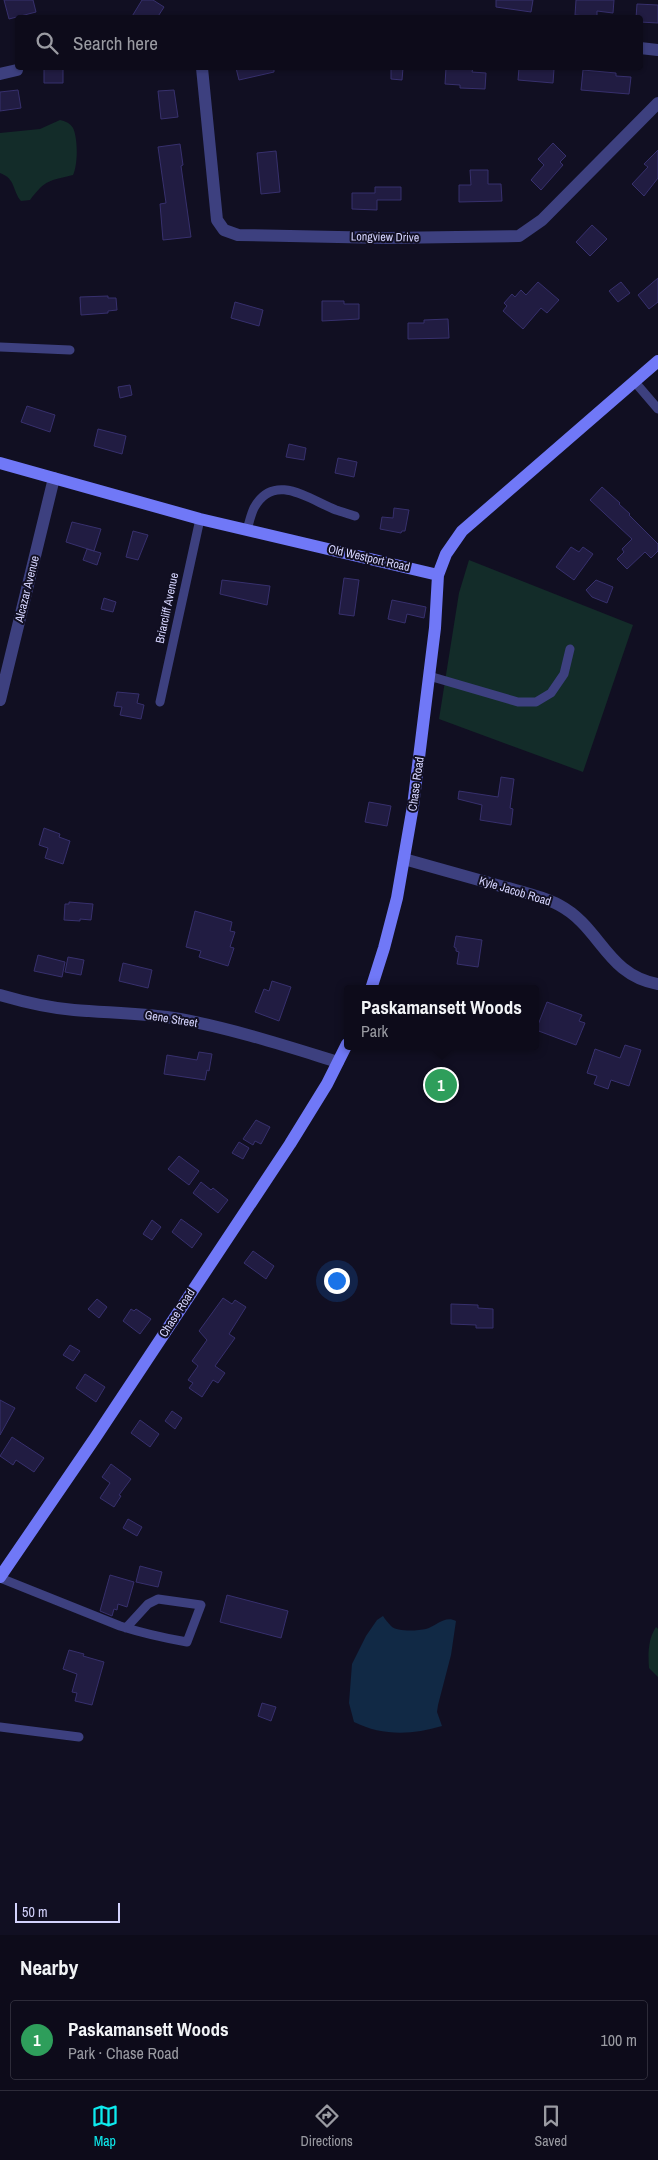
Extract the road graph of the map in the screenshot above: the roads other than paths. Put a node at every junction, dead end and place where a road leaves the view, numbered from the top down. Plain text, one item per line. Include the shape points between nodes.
1 (643, 48) edge
2 (658, 50) edge
3 (17, 70) dead end
4 (202, 70) edge
5 (0, 74) edge
6 (658, 103) edge
7 (0, 347) edge
8 (70, 350) dead end
9 (658, 361) edge
10 (634, 381) junction
11 (658, 408) edge
12 (0, 463) edge
13 (54, 478) junction
14 (355, 516) dead end
15 (200, 519) junction
16 (247, 530) junction
17 (438, 574) junction
18 (570, 649) dead end
19 (429, 676) junction
20 (0, 700) edge
21 (160, 702) dead end
22 (404, 859) junction
23 (658, 984) edge
24 (375, 985) edge
25 (0, 995) edge
26 (344, 1050) edge
27 (338, 1062) junction
28 (0, 1578) edge
29 (126, 1628) junction
30 (0, 1727) edge
31 (79, 1737) dead end

1 - 2 street
3 - 5 street
4 - 6 street, Longview Drive via 217,220 224,230 238,235 519,236 542,220
7 - 8 lane
9 - 10 street
10 - 11 lane
10 - 17 street via 462,531 446,554
12 - 13 street, Old Westport Road
13 - 15 street, Old Westport Road
13 - 20 street, Alcazar Avenue
14 - 16 lane via 302,494 275,490 254,507
15 - 16 street, Old Westport Road
15 - 21 lane, Briarcliff Avenue
16 - 17 street, Old Westport Road
17 - 19 street, Chase Road
18 - 19 lane via 564,674 551,693 536,702 518,702
19 - 22 street, Chase Road
22 - 23 street, Kyle Jacob Road via 558,905 579,919 616,965 634,978
22 - 24 street, Chase Road
25 - 27 street, Gene Street via 73,1010 180,1019 261,1038
26 - 27 street, Chase Road
27 - 28 street, Chase Road via 290,1144
28 - 29 lane
29 - 29 lane via 148,1604 158,1599 201,1605 187,1642
30 - 31 lane

